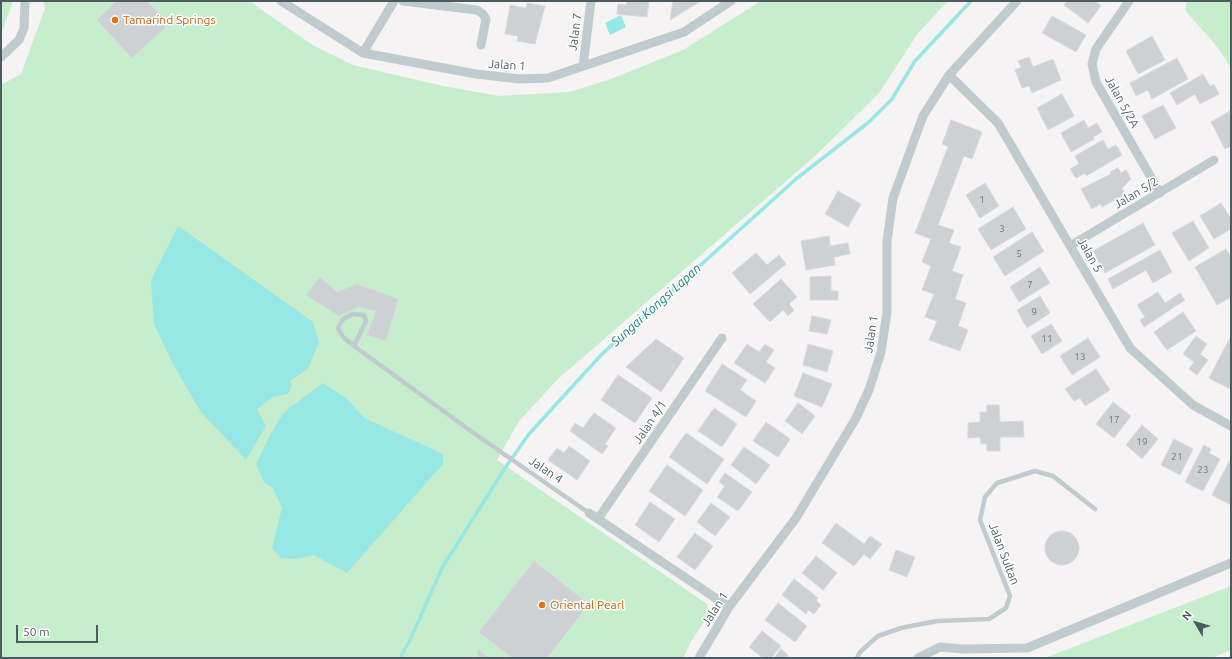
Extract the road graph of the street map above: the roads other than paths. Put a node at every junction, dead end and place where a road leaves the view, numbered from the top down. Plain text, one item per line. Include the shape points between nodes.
1 (25, 1) edge
2 (281, 1) edge
3 (394, 1) edge
4 (403, 1) edge
5 (591, 1) edge
6 (731, 1) edge
7 (1017, 1) edge
8 (1129, 1) edge
9 (481, 45) dead end
10 (363, 53) junction
11 (1, 57) edge
12 (582, 66) junction
13 (949, 75) junction
14 (1214, 160) dead end
15 (1160, 193) junction
16 (1070, 246) junction
17 (722, 338) dead end
18 (354, 346) junction
19 (1231, 426) edge
20 (1095, 509) dead end
21 (589, 513) joint
22 (598, 519) junction
23 (1231, 563) edge
24 (729, 607) junction
25 (699, 658) edge
26 (857, 658) edge
27 (918, 658) edge

1 - 11 street via 24,28 19,40
2 - 10 street, Jalan 1
3 - 10 street
4 - 9 street via 477,10 486,19
5 - 12 street, Jalan 7
6 - 12 street, Jalan 1 via 684,32
7 - 13 street, Jalan 1
8 - 15 street, Jalan 5/2A via 1096,48 1092,64 1096,82
10 - 12 street, Jalan 1 via 520,80 548,78
13 - 16 street, Jalan 5 via 998,123
13 - 24 street, Jalan 1 via 923,116 893,198 888,241 887,312 881,352 869,390 856,418 796,518
14 - 15 street, Jalan 5/2
15 - 16 street, Jalan 5/2
16 - 19 street, Jalan 5 via 1130,348 1193,405
17 - 22 street, Jalan 4/1
18 - 18 lane, Jalan 4 via 343,337 338,328 343,319 353,314 364,315 366,321
18 - 21 lane, Jalan 4 via 527,472
20 - 26 lane, Jalan Sultan via 1053,476 1035,471 997,483 985,497 980,520 1010,596 1006,608 989,619 937,621 901,628 878,636
21 - 22 street, Jalan 4
22 - 24 street, Jalan 4
23 - 27 street via 1027,648 940,647
24 - 25 street, Jalan 1

